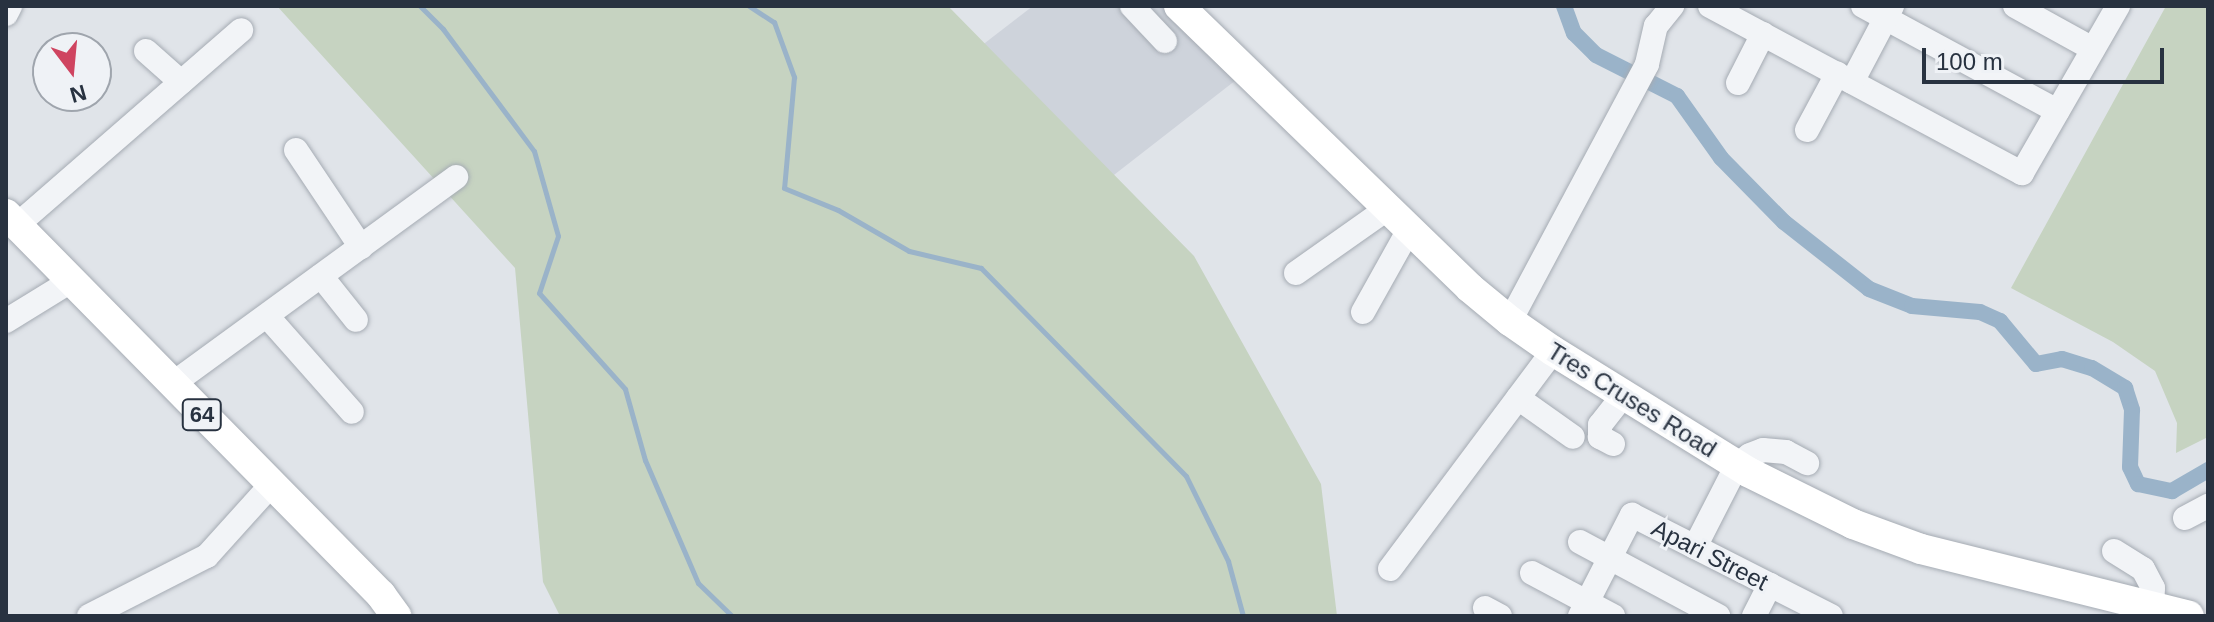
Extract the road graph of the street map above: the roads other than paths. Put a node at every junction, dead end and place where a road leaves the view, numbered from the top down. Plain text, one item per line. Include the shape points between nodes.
1 (10, 6) edge
2 (1132, 6) edge
3 (1179, 6) edge
4 (1672, 6) edge
5 (1680, 6) edge
6 (1710, 6) edge
7 (1863, 6) edge
8 (2015, 6) edge
9 (2118, 6) edge
10 (1889, 12) edge
11 (6, 14) edge
12 (241, 30) dead end
13 (1763, 34) junction
14 (1165, 41) dead end
15 (2093, 49) junction
16 (146, 51) dead end
17 (1647, 64) junction
18 (1844, 78) junction
19 (181, 82) junction
20 (1738, 83) dead end
21 (2057, 111) junction
22 (1807, 130) dead end
23 (296, 150) dead end
24 (456, 177) dead end
25 (1399, 218) junction
26 (12, 220) edge
27 (361, 247) junction
28 (1296, 273) dead end
29 (321, 276) junction
30 (71, 281) junction
31 (1363, 312) dead end
32 (267, 316) junction
33 (356, 320) dead end
34 (6, 321) edge
35 (1510, 321) junction
36 (1553, 351) junction
37 (171, 385) junction
38 (1624, 394) junction
39 (1518, 398) junction
40 (352, 412) dead end
41 (1573, 437) dead end
42 (1613, 444) dead end
43 (1807, 463) dead end
44 (1743, 468) junction
45 (271, 485) junction
46 (1580, 542) dead end
47 (1700, 549) junction
48 (2114, 551) dead end
49 (1610, 558) junction
50 (1390, 569) dead end
51 (1532, 573) dead end
52 (1770, 585) junction
53 (2152, 607) junction
54 (1584, 609) edge
55 (89, 616) edge
56 (396, 616) edge
57 (1613, 616) edge
58 (1718, 616) edge
59 (1754, 616) edge
60 (1831, 616) edge
61 (2189, 616) edge

1 - 11 street
2 - 14 street
3 - 25 main road, Tres Cruses Road
4 - 17 street via 1656,26
5 - 17 street via 1668,44
6 - 13 street
7 - 10 street
8 - 15 street
9 - 15 street
10 - 18 street
10 - 21 street
12 - 19 street
13 - 18 street
13 - 20 street
15 - 21 street
16 - 19 street
17 - 35 street
18 - 21 street via 2022,173
18 - 22 street
19 - 26 street
23 - 27 street
24 - 27 street
25 - 28 street
25 - 31 street
25 - 35 main road, Tres Cruses Road
26 - 30 main road, 64
27 - 29 street
29 - 32 street
29 - 33 street
30 - 34 street
30 - 37 main road, 64
32 - 37 street
32 - 40 street
35 - 36 main road, Tres Cruses Road
36 - 38 main road, Tres Cruses Road
36 - 39 street
37 - 45 main road, 64
38 - 42 street via 1600,425 1600,437
38 - 44 main road, Tres Cruses Road
39 - 41 street
39 - 50 street
43 - 44 street via 1786,452 1763,450
44 - 47 street
44 - 53 main road, Tres Cruses Road via 1853,524 1921,549
45 - 55 street via 207,556
45 - 56 main road, 64
46 - 49 street
47 - 49 street, Apari Street via 1632,515
47 - 52 street, Apari Street
48 - 53 street via 2143,569 2153,588
49 - 54 street
49 - 58 street
51 - 54 street
52 - 59 street
52 - 60 street, Apari Street
53 - 61 main road, Tres Cruses Road
54 - 57 street

